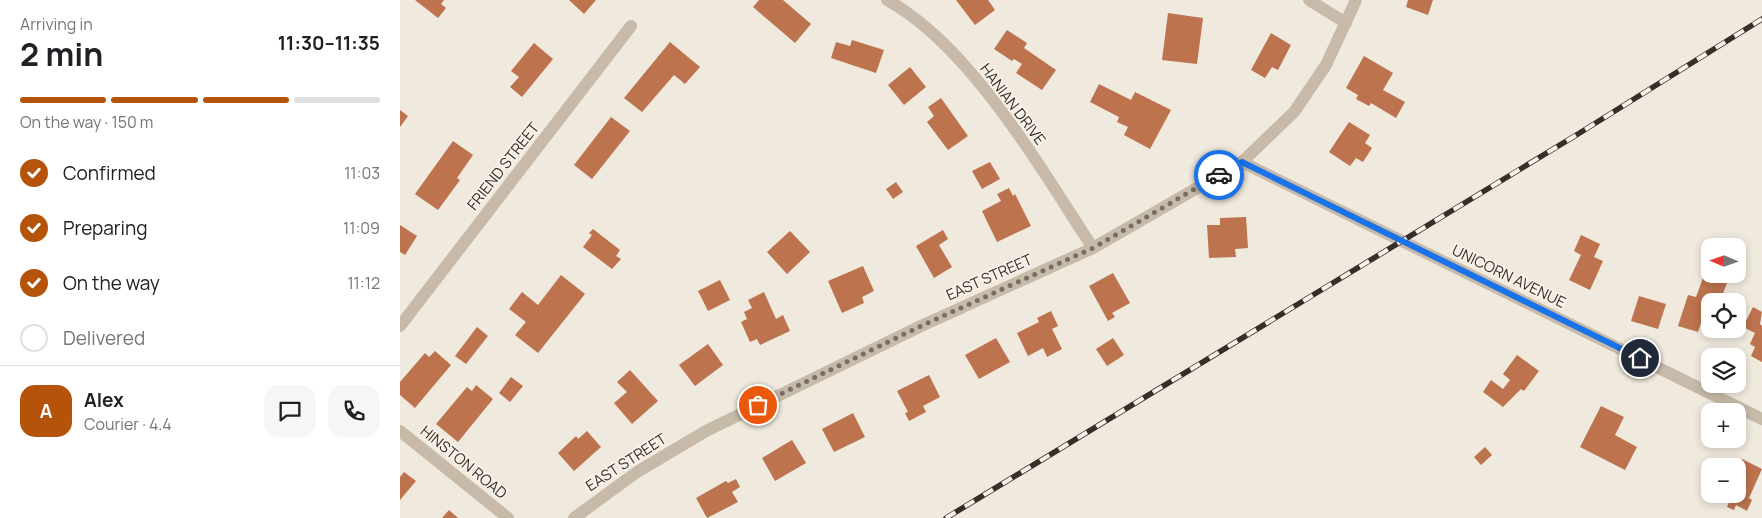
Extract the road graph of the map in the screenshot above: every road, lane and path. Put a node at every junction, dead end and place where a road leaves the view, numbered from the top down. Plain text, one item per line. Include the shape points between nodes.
1 (887, 0) edge
2 (1309, 0) edge
3 (1356, 0) edge
4 (1346, 23) junction
5 (631, 26) dead end
6 (1242, 162) junction
7 (1093, 248) junction
8 (400, 326) edge
9 (1762, 419) edge
10 (400, 431) edge
11 (508, 518) edge
12 (574, 518) edge

1 - 7 street, HANIAN DRIVE via 931,31 972,74 1021,140
2 - 4 street
3 - 4 street, EAST STREET
4 - 6 street, EAST STREET via 1326,65 1294,112
5 - 8 street, FRIEND STREET
6 - 7 street, EAST STREET
6 - 9 street, UNICORN AVENUE
7 - 12 street, EAST STREET via 921,326 706,431 637,472
10 - 11 street, HINSTON ROAD

